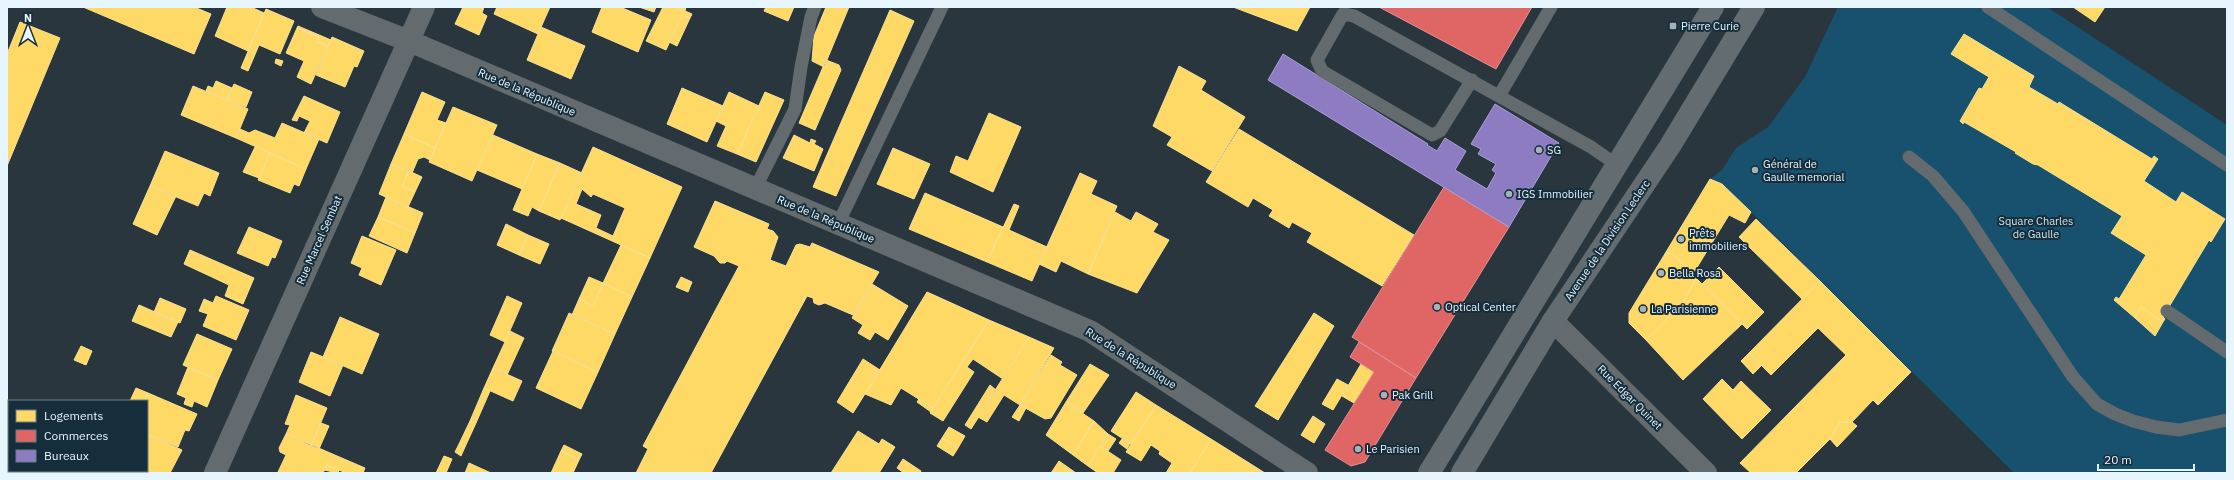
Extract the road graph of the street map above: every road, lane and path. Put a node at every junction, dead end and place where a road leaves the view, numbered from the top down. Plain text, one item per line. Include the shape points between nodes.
1 (322, 7) edge
2 (424, 7) edge
3 (815, 7) edge
4 (942, 7) edge
5 (1551, 7) edge
6 (1713, 7) edge
7 (1754, 7) edge
8 (1988, 7) edge
9 (409, 40) junction
10 (1472, 80) junction
11 (1499, 96) junction
12 (1909, 157) dead end
13 (1617, 165) junction
14 (2227, 165) edge
15 (755, 189) junction
16 (838, 224) junction
17 (2167, 310) dead end
18 (1553, 321) junction
19 (2227, 352) edge
20 (2227, 420) edge
21 (215, 473) edge
22 (1307, 473) edge
23 (1429, 473) edge
24 (1462, 473) edge
25 (1706, 473) edge

1 - 9 street, Rue de la République
2 - 9 street, Rue Marcel Sembat
3 - 15 lane via 802,60 795,109
4 - 16 lane
5 - 11 lane
6 - 13 main road
7 - 18 main road, Avenue de la Division Leclerc via 1670,146
8 - 14 lane
9 - 15 street, Rue de la République
9 - 21 street, Rue Marcel Sembat
10 - 10 lane via 1354,16 1343,14 1317,60 1322,71 1432,135 1440,131
10 - 11 lane
11 - 13 lane via 1591,147
12 - 20 lane via 1933,176 1963,211 2073,377 2097,404 2133,421 2179,430
13 - 23 main road
15 - 16 street, Rue de la République
16 - 22 street, Rue de la République via 1090,331
17 - 19 lane
18 - 24 main road, Avenue de la Division Leclerc
18 - 25 street, Rue Edgar Quinet

